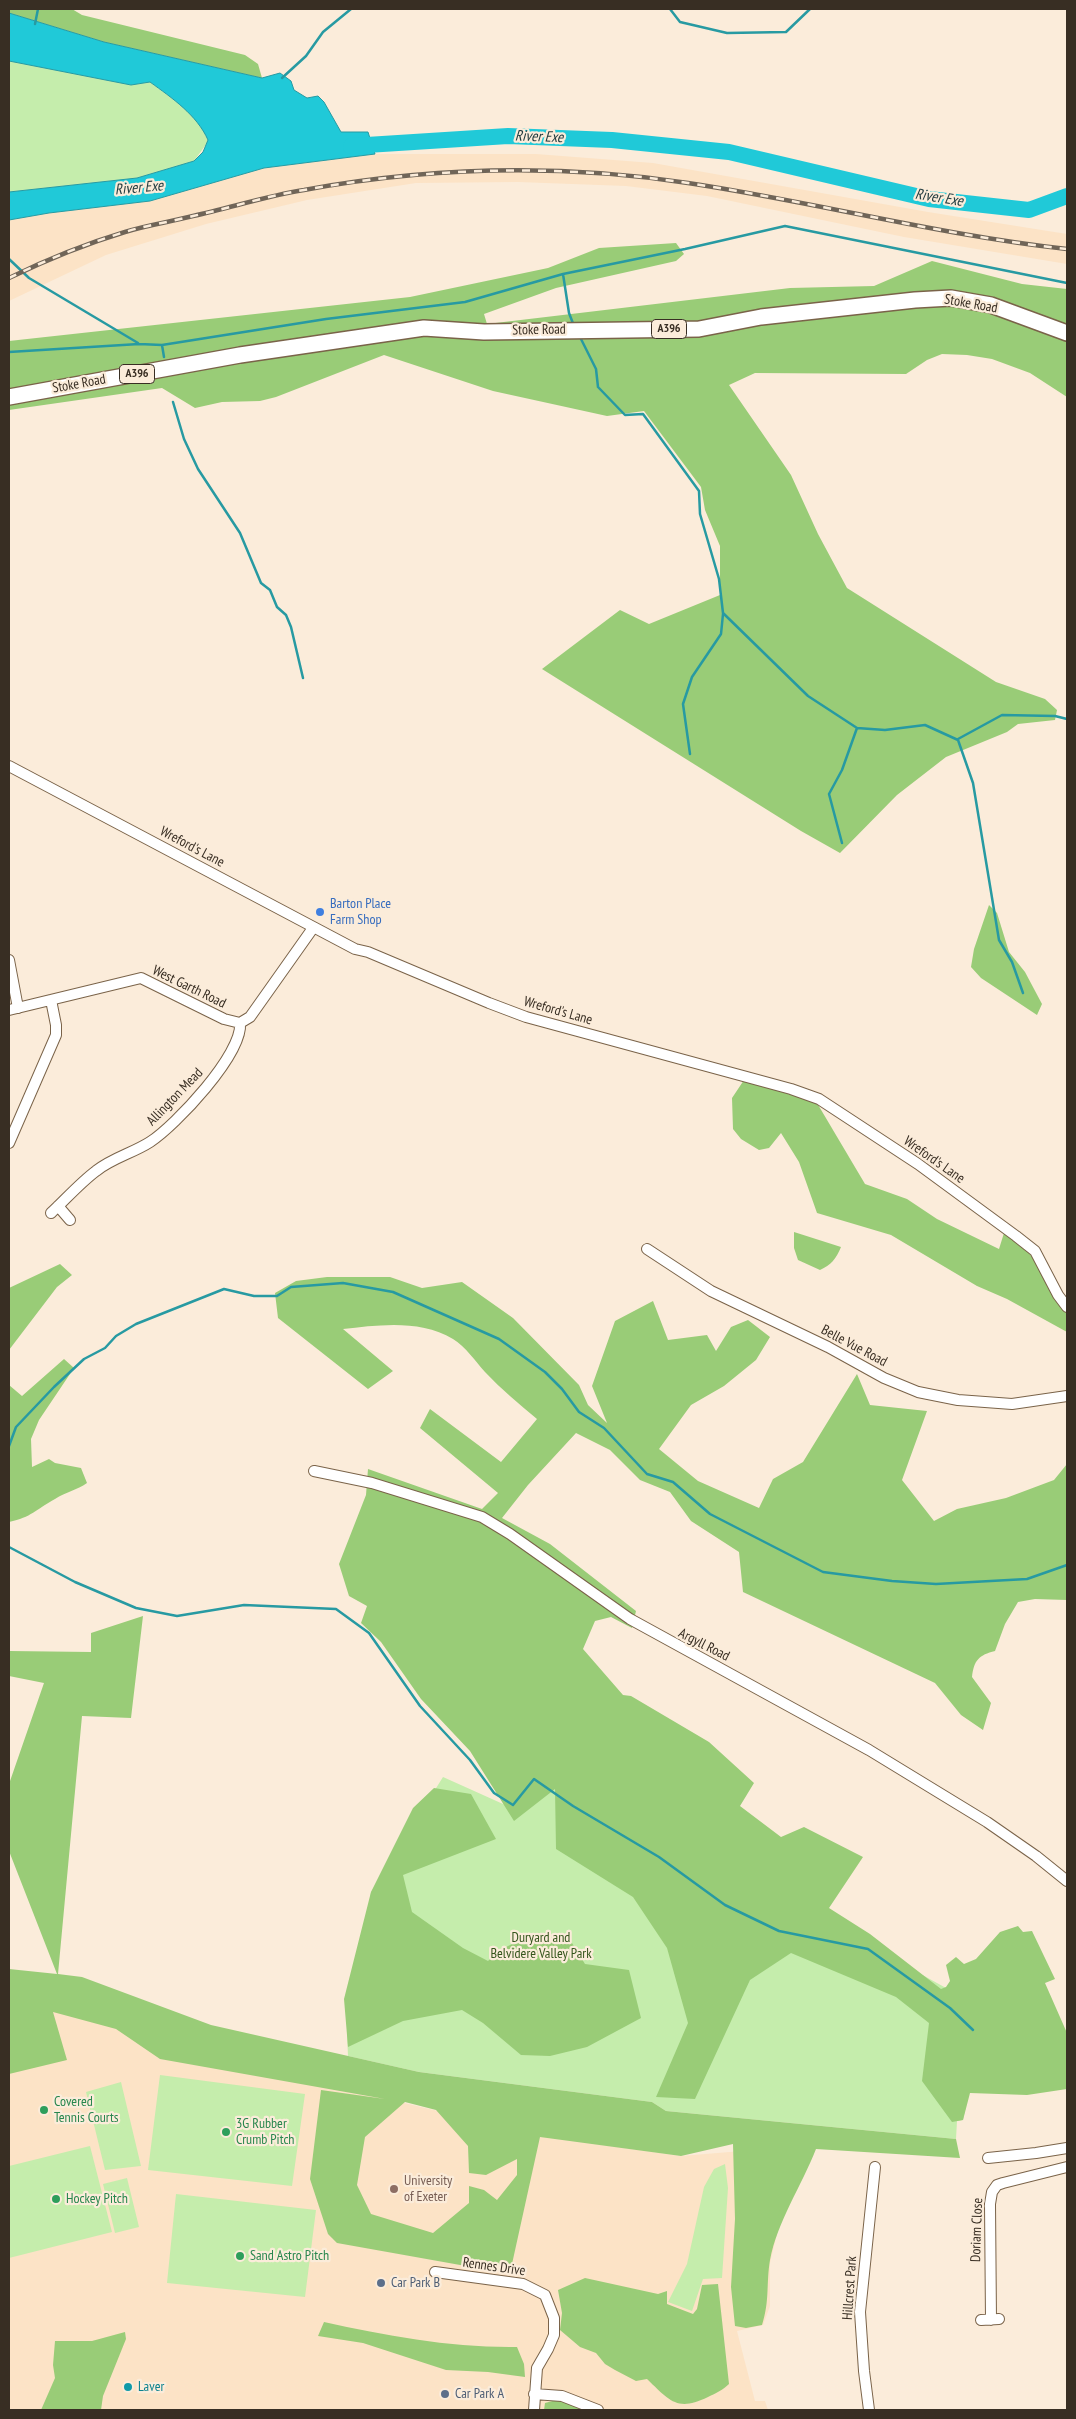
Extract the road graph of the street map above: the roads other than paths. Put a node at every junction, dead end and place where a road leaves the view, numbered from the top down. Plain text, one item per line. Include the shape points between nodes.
1 (1067, 333) edge
2 (9, 397) edge
3 (9, 766) edge
4 (313, 928) junction
5 (9, 960) edge
6 (51, 1000) junction
7 (14, 1009) edge
8 (240, 1023) junction
9 (9, 1143) edge
10 (70, 1220) dead end
11 (647, 1248) dead end
12 (1067, 1307) edge
13 (1067, 1396) edge
14 (314, 1471) dead end
15 (1067, 1881) edge
16 (1067, 2148) edge
17 (988, 2158) dead end
18 (875, 2167) dead end
19 (1067, 2167) edge
20 (435, 2272) dead end
21 (990, 2320) dead end
22 (534, 2394) junction
23 (534, 2410) edge
24 (598, 2410) edge
25 (869, 2410) edge

1 - 2 main road, Stoke Road / A396 via 990,305 950,298 761,317 699,329 484,332 424,328 240,355
3 - 4 street, Wreford's Lane
4 - 8 street via 250,1017
4 - 12 street, Wreford's Lane via 355,949 526,1017 819,1099 918,1164 1035,1252
5 - 7 street
6 - 7 street, West Garth Road
6 - 8 street, West Garth Road via 141,978 224,1020
6 - 9 street via 56,1034
8 - 10 street, Allington Mead via 239,1039 212,1080 168,1128 150,1142 95,1171 55,1209
11 - 13 street, Belle Vue Road via 711,1291 918,1392 958,1400 1012,1404
14 - 15 street, Argyll Road via 381,1486 482,1517 630,1619 869,1750 980,1818
16 - 17 street
18 - 25 street, Hillcrest Park via 860,2312
19 - 21 street, Doriam Close via 1002,2183 992,2192
20 - 22 street, Rennes Drive via 523,2284 545,2295 554,2318 554,2335 537,2368
22 - 23 street, Rennes Drive
22 - 24 street via 570,2398

